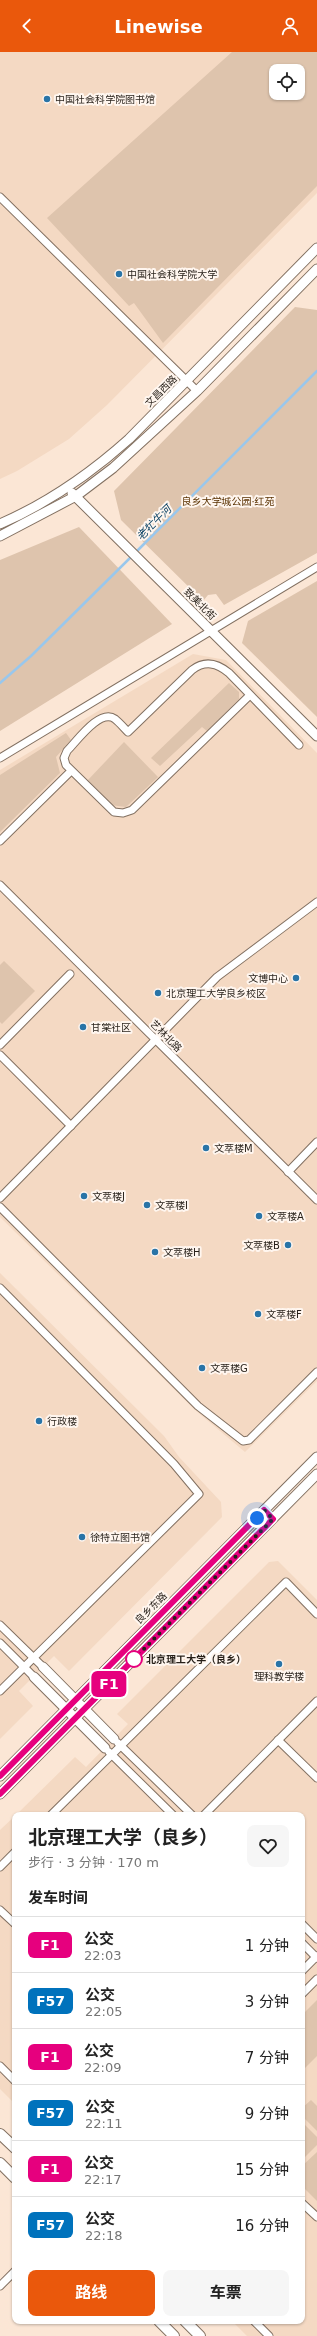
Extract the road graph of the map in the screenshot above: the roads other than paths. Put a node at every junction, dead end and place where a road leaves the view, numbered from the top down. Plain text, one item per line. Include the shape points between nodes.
1 (0, 197) edge
2 (317, 248) edge
3 (308, 256) junction
4 (317, 270) edge
5 (186, 381) junction
6 (197, 391) junction
7 (67, 488) junction
8 (76, 496) junction
9 (0, 524) edge
10 (0, 536) edge
11 (317, 567) edge
12 (211, 630) junction
13 (250, 695) junction
14 (317, 736) edge
15 (299, 744) dead end
16 (0, 758) edge
17 (71, 771) junction
18 (0, 841) edge
19 (0, 885) edge
20 (317, 902) edge
21 (70, 974) dead end
22 (156, 1040) junction
23 (0, 1045) edge
24 (0, 1055) edge
25 (71, 1126) junction
26 (317, 1142) edge
27 (288, 1172) junction
28 (0, 1198) edge
29 (317, 1200) edge
30 (0, 1207) edge
31 (0, 1288) edge
32 (317, 1372) edge
33 (317, 1457) edge
34 (317, 1474) edge
35 (264, 1510) junction
36 (273, 1519) junction
37 (317, 1614) edge
38 (0, 1625) edge
39 (0, 1643) edge
40 (33, 1658) junction
41 (24, 1667) junction
42 (43, 1667) joint
43 (34, 1676) joint
44 (0, 1691) edge
45 (75, 1700) junction
46 (317, 1701) edge
47 (66, 1709) junction
48 (84, 1709) junction
49 (76, 1718) junction
50 (278, 1740) junction
51 (117, 1742) junction
52 (108, 1751) junction
53 (0, 1776) edge
54 (317, 1778) edge
55 (0, 1794) edge
56 (54, 1812) edge
57 (170, 1812) edge
58 (189, 1812) edge
59 (207, 1812) edge
60 (12, 1855) edge
61 (0, 1867) edge
62 (0, 1910) edge
63 (12, 1921) edge
64 (305, 1927) edge
65 (317, 1939) edge
66 (305, 1946) edge
67 (317, 1957) edge
68 (305, 1968) edge
69 (317, 1979) edge
70 (305, 1991) edge
71 (0, 2066) edge
72 (12, 2078) edge
73 (0, 2134) edge
74 (12, 2145) edge
75 (0, 2163) edge
76 (12, 2175) edge
77 (305, 2206) edge
78 (317, 2217) edge
79 (12, 2274) edge
80 (0, 2286) edge
81 (162, 2324) edge
82 (188, 2324) edge
83 (257, 2324) edge
84 (174, 2336) edge
85 (200, 2336) edge
86 (269, 2336) edge

1 - 5 street
2 - 3 main road, 文昌西路
3 - 4 main road
3 - 5 main road, 文昌西路
4 - 6 main road
5 - 6 street
5 - 7 main road, 文昌西路 via 129,439
6 - 8 main road via 131,453
7 - 8 main road, 致美北街
7 - 9 main road, 文昌西路
8 - 10 main road
8 - 12 main road, 致美北街
11 - 12 street
12 - 14 main road, 致美北街
12 - 16 street
13 - 15 street
13 - 17 street via 132,810 114,812
13 - 17 street via 229,673 216,664 198,665 128,732 114,718 99,718 66,751 64,758
17 - 18 street
19 - 22 street, 艺林北路
20 - 22 street via 216,977
21 - 23 street
22 - 25 street
22 - 27 street, 艺林北路
24 - 25 street
25 - 28 street
26 - 27 street
27 - 29 street, 艺林北路
30 - 32 street via 198,1406 243,1441 249,1440
31 - 40 street via 174,1464 199,1494
33 - 35 main road, 良乡东路
34 - 36 main road
35 - 36 main road
35 - 45 main road, 良乡东路
36 - 48 main road
37 - 51 street via 286,1582
38 - 40 street
39 - 41 street
40 - 41 street
40 - 42 street
41 - 43 street
41 - 44 street
42 - 45 main road
43 - 47 main road
45 - 47 main road, 良乡东路
45 - 48 main road
46 - 50 street
47 - 49 main road
47 - 53 main road, 良乡东路
48 - 49 main road
48 - 51 main road
49 - 52 main road
49 - 55 main road
50 - 54 street
50 - 59 street
51 - 52 street
51 - 58 street
52 - 56 street
52 - 57 street
60 - 61 street
62 - 63 street
64 - 65 street
66 - 67 street
67 - 68 street
69 - 70 street
71 - 72 street
73 - 74 main road
75 - 76 main road
77 - 78 street
79 - 80 street
81 - 84 main road
82 - 85 main road
83 - 86 street

